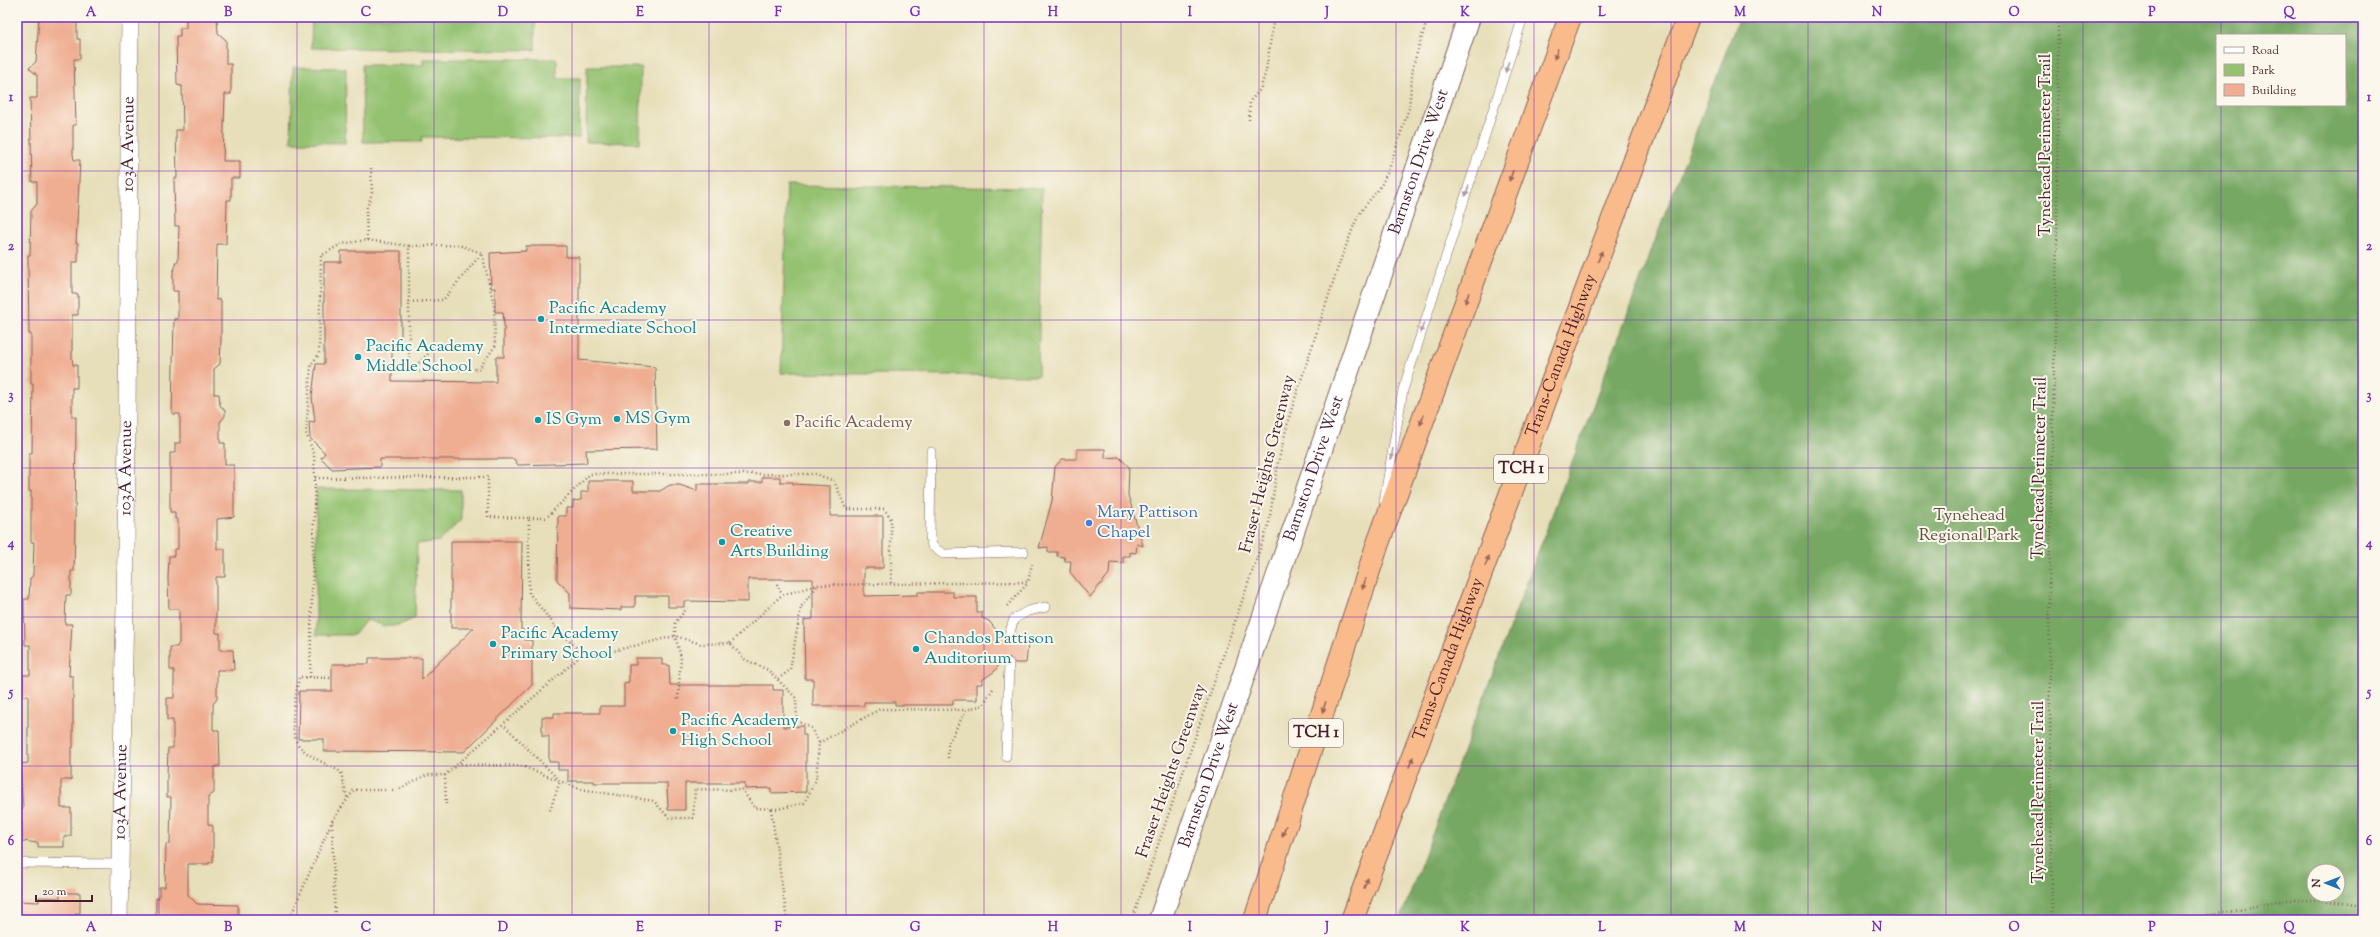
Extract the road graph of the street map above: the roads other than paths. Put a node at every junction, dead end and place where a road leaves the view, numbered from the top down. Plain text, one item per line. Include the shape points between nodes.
1 (130, 17) edge
2 (1469, 17) edge
3 (1523, 17) edge
4 (1570, 17) edge
5 (1688, 17) edge
6 (931, 452) dead end
7 (1377, 546) junction
8 (1024, 552) dead end
9 (1046, 607) dead end
10 (1009, 635) dead end
11 (1009, 663) dead end
12 (1006, 756) dead end
13 (17, 863) edge
14 (120, 864) junction
15 (119, 920) edge
16 (1160, 920) edge
17 (1255, 920) edge
18 (1352, 920) edge

1 - 14 street, 103A Avenue via 126,535
2 - 16 street, Barnston Drive West
3 -> 7 lane via 1403,390
4 -> 7 highway, TCH 1
18 -> 5 highway, Trans-Canada Highway / TCH 1
6 - 8 lane via 932,546 942,554
7 -> 17 highway, TCH 1
9 - 10 lane via 1028,611 1014,619
11 - 12 lane
13 - 14 lane
14 - 15 street, 103A Avenue

